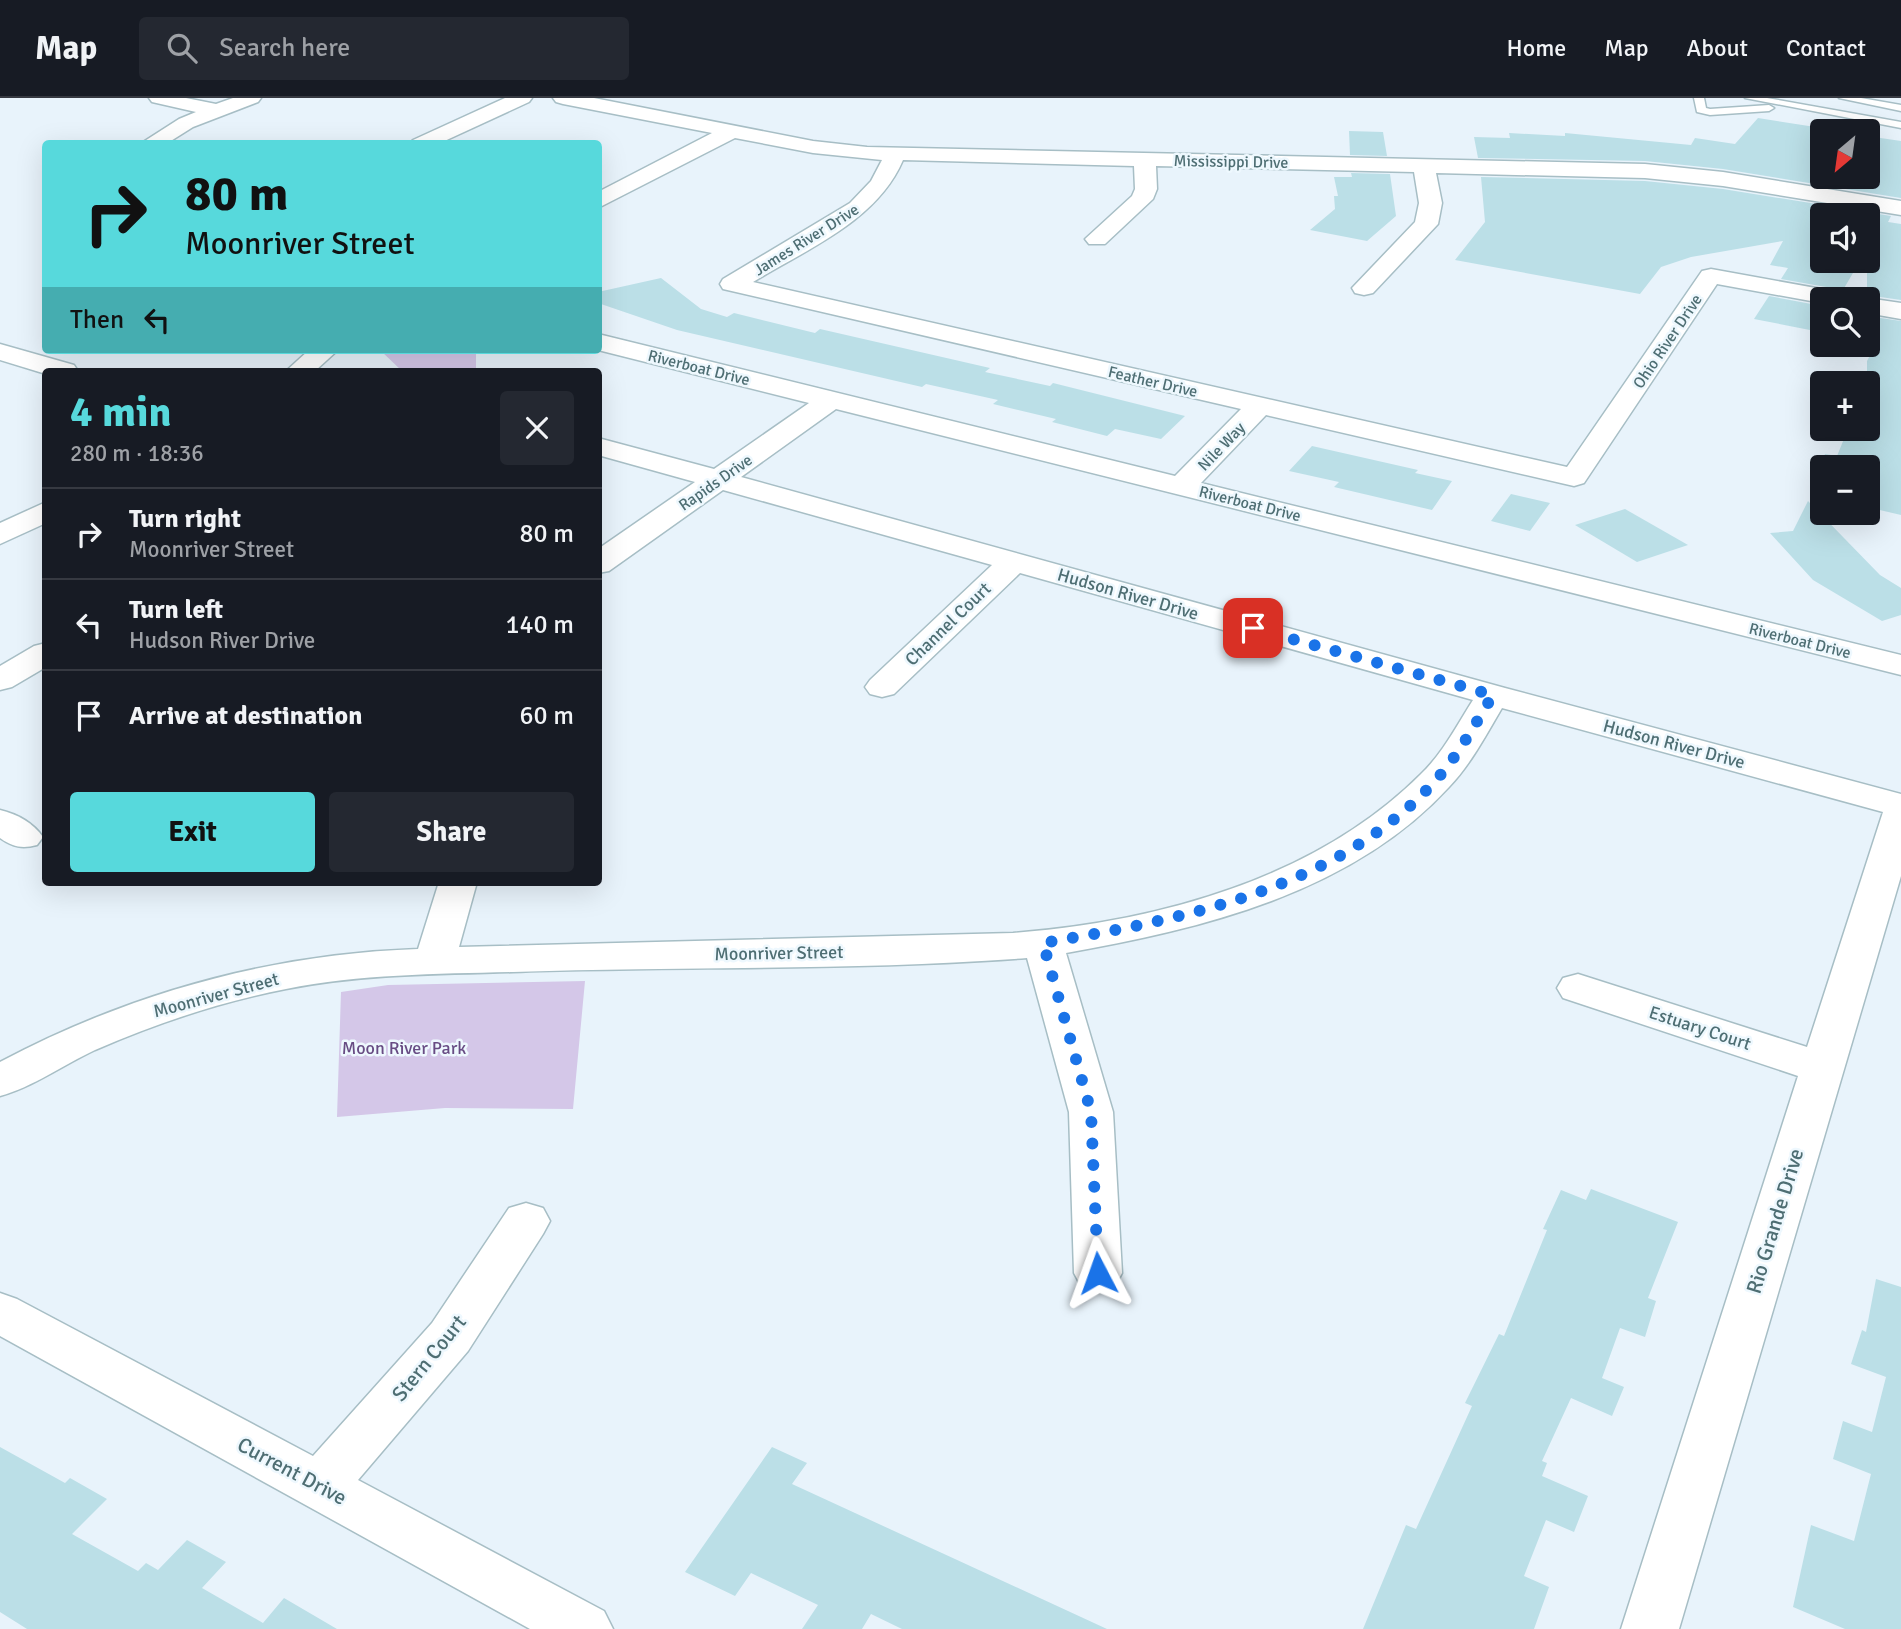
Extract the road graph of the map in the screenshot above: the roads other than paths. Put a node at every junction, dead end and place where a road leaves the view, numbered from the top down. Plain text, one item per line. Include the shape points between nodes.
1 (159, 98) edge
2 (251, 98) edge
3 (523, 98) edge
4 (563, 98) edge
5 (1699, 98) edge
6 (1750, 98) edge
7 (1844, 98) edge
8 (1801, 107) junction
9 (1901, 108) edge
10 (218, 111) junction
11 (1901, 125) edge
12 (733, 131) junction
13 (157, 140) edge
14 (429, 140) edge
15 (895, 153) junction
16 (1145, 159) junction
17 (1424, 166) junction
18 (602, 199) edge
19 (1901, 208) edge
20 (1097, 239) dead end
21 (732, 284) joint
22 (1364, 288) dead end
23 (1810, 294) edge
24 (1880, 307) edge
25 (1901, 311) edge
26 (602, 343) edge
27 (0, 352) edge
28 (320, 354) edge
29 (55, 368) edge
30 (303, 368) edge
31 (831, 400) junction
32 (1260, 405) junction
33 (602, 447) edge
34 (1574, 477) joint
35 (719, 480) junction
36 (1181, 486) junction
37 (42, 512) edge
38 (0, 535) edge
39 (602, 561) edge
40 (1014, 562) junction
41 (42, 655) edge
42 (1901, 664) edge
43 (0, 680) edge
44 (882, 687) dead end
45 (1493, 695) junction
46 (1901, 805) edge
47 (1901, 813) edge
48 (457, 886) edge
49 (1043, 943) junction
50 (435, 962) junction
51 (1578, 988) dead end
52 (1822, 1068) junction
53 (0, 1081) edge
54 (526, 1221) dead end
55 (1098, 1273) dead end
56 (0, 1313) edge
57 (320, 1486) junction
58 (584, 1629) edge
59 (1650, 1629) edge

1 - 10 street
2 - 10 street
3 - 14 street
4 - 12 street, Mississippi Drive
5 - 8 lane via 1701,110 1710,112
6 - 8 lane
7 - 9 lane
8 - 11 lane
10 - 13 street
12 - 15 street, Mississippi Drive via 846,151
12 - 18 street
15 - 16 street, Mississippi Drive
15 - 21 street, James River Drive via 876,193 858,208
16 - 17 street, Mississippi Drive
16 - 20 street via 1142,199
17 - 19 street, Mississippi Drive via 1680,174
17 - 22 street via 1431,203 1426,224
21 - 32 street, Feather Drive
23 - 34 street, Ohio River Drive via 1711,276
24 - 25 street
26 - 31 street, Riverboat Drive
27 - 29 street
28 - 30 street
31 - 35 street, Rapids Drive
31 - 36 street, Riverboat Drive
32 - 34 street, Feather Drive
32 - 36 street, Nile Way
33 - 35 street, Hudson River Drive
35 - 39 street, Rapids Drive
35 - 40 street, Hudson River Drive
36 - 42 street, Riverboat Drive
37 - 38 street
40 - 44 street, Channel Court
40 - 45 street, Hudson River Drive
41 - 43 street
45 - 46 street, Hudson River Drive
45 - 49 street, Moonriver Street via 1436,780 1387,823 1327,863 1248,898 1146,926
47 - 52 street, Rio Grande Drive
48 - 50 street
49 - 50 street, Moonriver Street
49 - 55 street via 1091,1112
50 - 53 street, Moonriver Street via 333,968 243,985 136,1016 48,1053
51 - 52 street, Estuary Court
52 - 59 street, Rio Grande Drive
54 - 57 street, Stern Court via 450,1337
56 - 57 street, Current Drive
57 - 58 street, Current Drive

